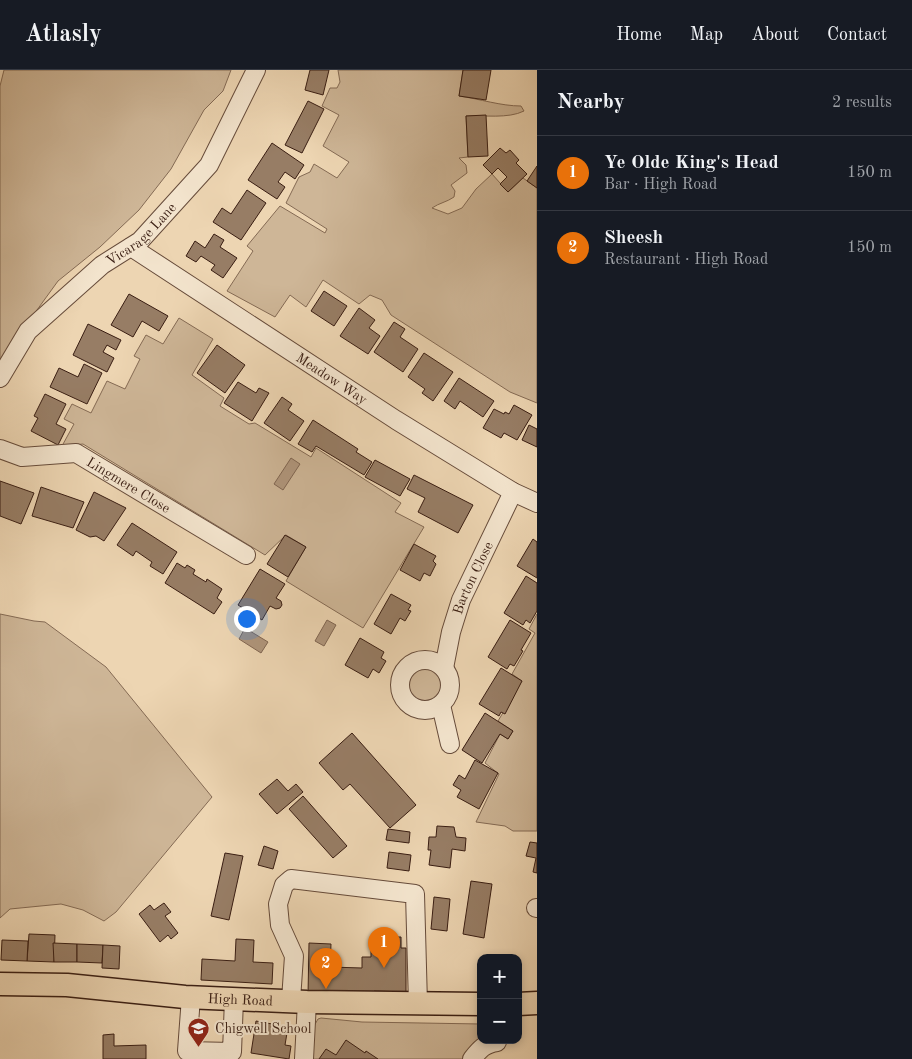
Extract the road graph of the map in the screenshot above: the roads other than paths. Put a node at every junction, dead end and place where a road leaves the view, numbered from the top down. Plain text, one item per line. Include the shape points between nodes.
1 (256, 70) edge
2 (131, 247) junction
3 (0, 378) edge
4 (0, 449) edge
5 (514, 492) junction
6 (537, 503) edge
7 (246, 554) dead end
8 (444, 668) junction
9 (441, 704) junction
10 (450, 744) dead end
11 (0, 984) edge
12 (191, 997) junction
13 (234, 999) junction
14 (299, 1001) junction
15 (537, 1003) edge
16 (418, 1004) junction
17 (477, 1004) edge
18 (522, 1004) edge
19 (487, 1044) edge
20 (304, 1059) edge
21 (472, 1059) edge

1 - 2 street, Vicarage Lane via 208,165
2 - 3 street, Vicarage Lane via 102,265 28,331
2 - 5 street, Meadow Way via 396,420
4 - 7 street, Lingmere Close via 22,456 76,453
5 - 6 street, Meadow Way
5 - 8 street, Barton Close via 461,600
8 - 9 street, Barton Close via 450,691
8 - 9 street via 431,660 415,661 403,672 400,680 400,689 408,704 424,710
9 - 10 street
11 - 12 main road, High Road via 67,985
12 - 13 main road, High Road
12 - 13 street via 187,1051 232,1052
13 - 14 main road, High Road
14 - 16 main road, High Road
14 - 16 street via 294,956 280,925 278,904 284,885 291,879 414,894
14 - 20 street
15 - 18 main road
16 - 17 main road, High Road
19 - 21 street

